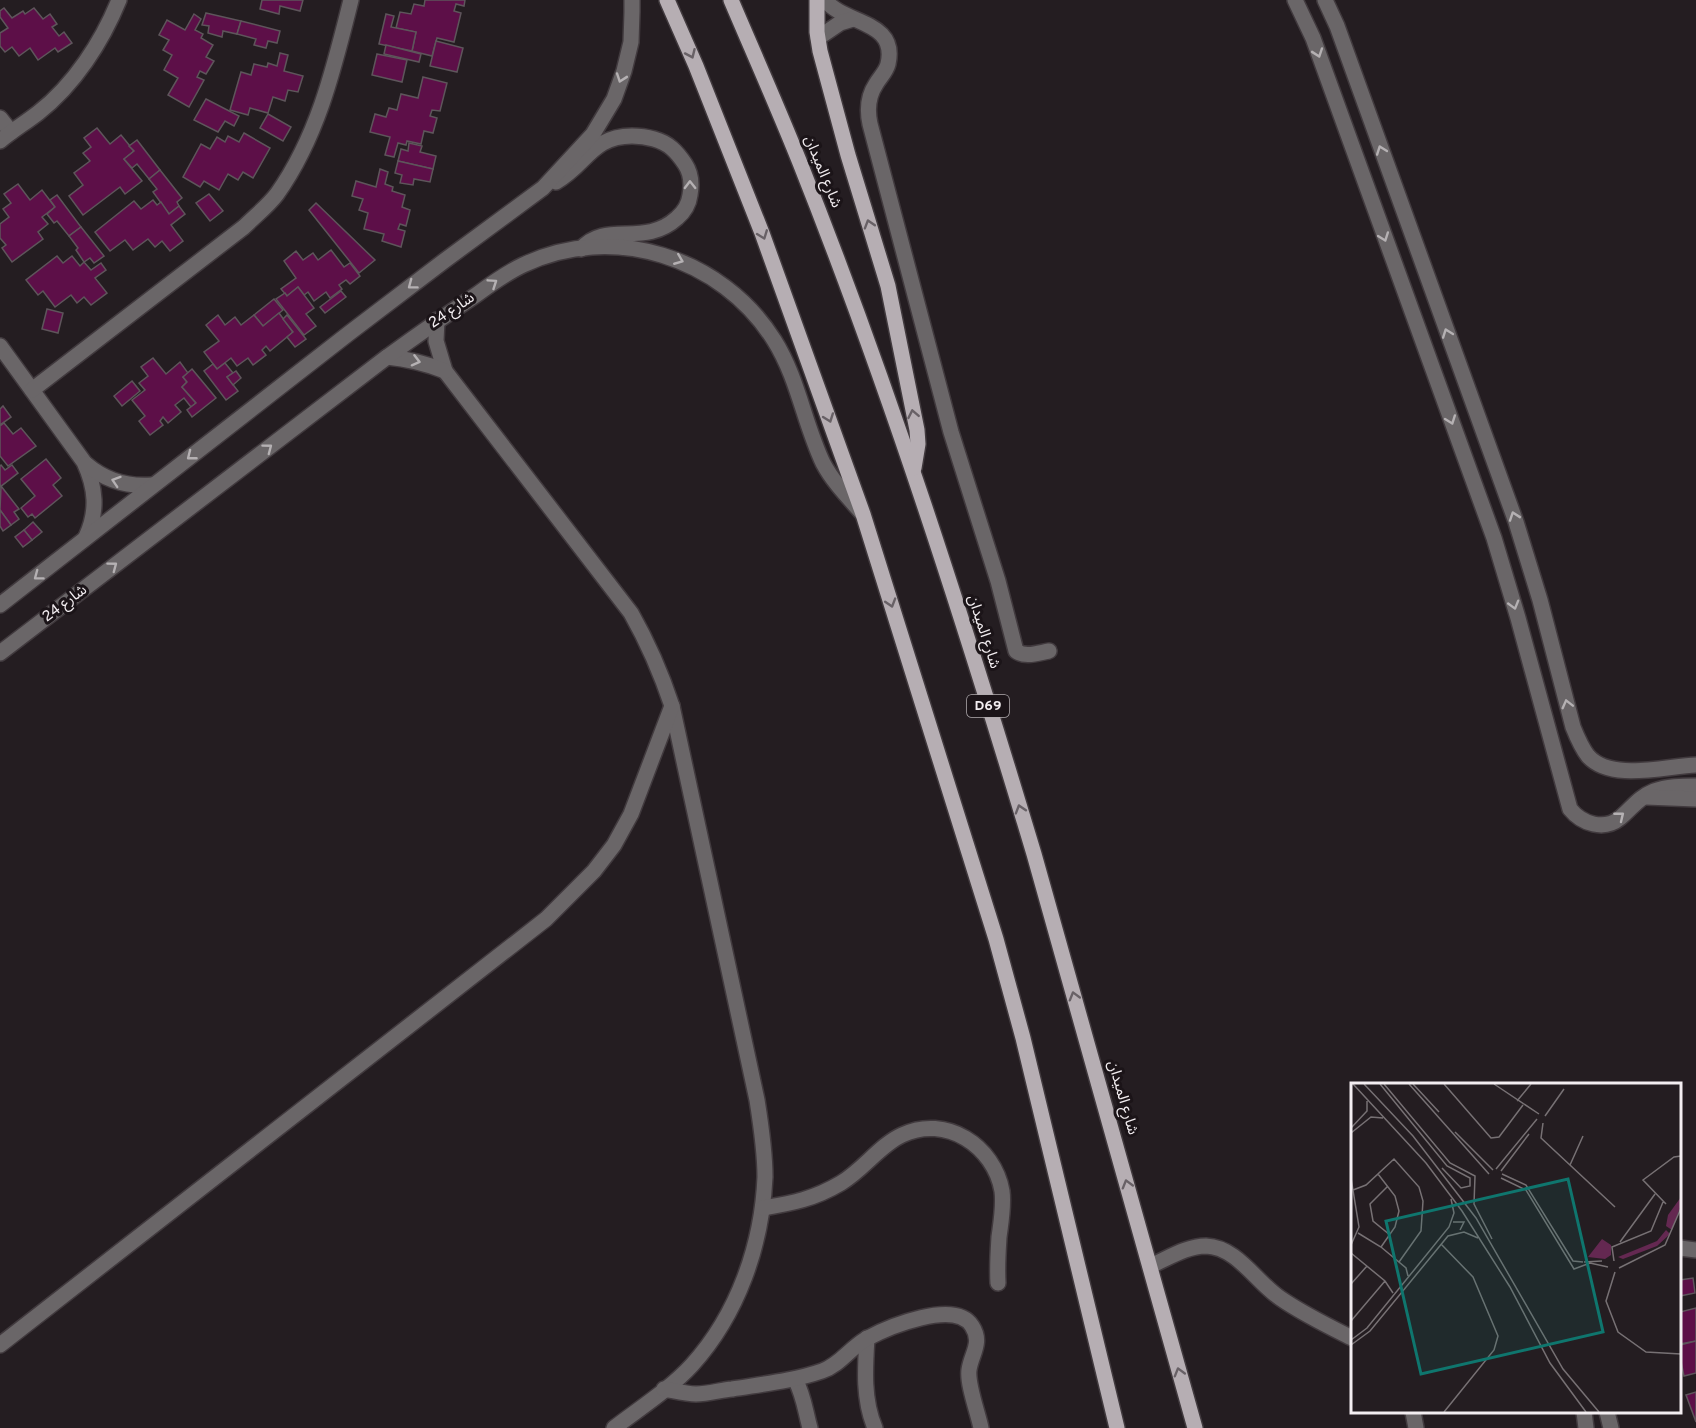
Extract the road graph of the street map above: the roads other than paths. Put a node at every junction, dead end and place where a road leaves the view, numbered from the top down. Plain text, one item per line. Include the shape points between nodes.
1 (119, 0) edge
2 (351, 0) edge
3 (632, 0) edge
4 (667, 0) edge
5 (730, 0) edge
6 (817, 0) edge
7 (825, 0) edge
8 (1295, 0) edge
9 (1325, 0) edge
10 (853, 19) junction
11 (818, 38) junction
12 (0, 118) edge
13 (3, 139) edge
14 (543, 188) junction
15 (581, 249) junction
16 (437, 320) junction
17 (0, 346) edge
18 (387, 357) junction
19 (445, 371) junction
20 (32, 390) junction
21 (84, 462) junction
22 (913, 471) junction
23 (152, 485) junction
24 (863, 514) junction
25 (85, 540) junction
26 (0, 605) edge
27 (1049, 651) dead end
28 (0, 653) edge
29 (672, 706) junction
30 (1696, 757) edge
31 (1696, 765) edge
32 (1674, 766) junction
33 (1696, 786) edge
34 (1643, 796) junction
35 (1696, 799) edge
36 (763, 1208) junction
37 (1681, 1248) edge
38 (1696, 1250) edge
39 (1150, 1266) junction
40 (998, 1283) dead end
41 (1351, 1337) edge
42 (867, 1338) junction
43 (0, 1345) edge
44 (795, 1379) junction
45 (664, 1389) junction
46 (1413, 1413) edge
47 (1584, 1413) edge
48 (1607, 1413) edge
49 (614, 1428) edge
50 (810, 1428) edge
51 (875, 1428) edge
52 (981, 1428) edge
53 (1117, 1428) edge
54 (1195, 1428) edge
55 (1416, 1428) edge
56 (1586, 1428) edge
57 (1611, 1428) edge

1 - 13 street via 112,18 74,76 38,113
2 - 20 street via 325,98 295,166 275,196 244,227
3 -> 14 street via 631,42 614,99 593,134
4 -> 24 main road via 762,233
5 - 22 main road, شارع الميدان / D69 via 800,162
6 - 11 main road
7 - 10 street
8 -> 34 street via 1313,38 1490,529 1570,809 1587,823 1608,824
32 -> 9 street via 1634,771 1610,767 1589,757 1577,737 1509,503
10 - 11 street
10 - 27 street via 874,27 887,44 886,70 868,104 870,124 951,432 998,580 1014,646 1025,655
22 -> 11 main road via 917,430 888,286
12 - 13 street
15 -> 14 street via 601,235 653,232 680,215 692,186 679,154 652,138 611,138 565,177
14 -> 23 street
16 -> 15 street, شارع 24 via 523,265
15 -> 24 street, شارع 24 via 630,248 671,257 708,275 745,304 785,361 824,463 839,488
16 - 18 street, شارع 24
16 - 19 street via 436,341
17 - 20 street
18 -> 19 street via 426,363
28 -> 18 street, شارع 24
19 - 29 street via 631,613 648,642
20 - 21 street
23 -> 21 street via 108,480
21 - 25 street via 95,501 92,525
39 -> 22 main road, شارع الميدان / D69 via 1010,775
23 - 25 street
24 -> 53 main road via 1005,972
25 -> 26 street
29 - 36 street via 757,1100 765,1175
29 - 43 street via 631,814 614,845 546,919
30 - 32 street
31 - 32 street
33 - 34 street via 1666,788
34 - 35 street
36 - 40 street via 796,1203 843,1182 902,1135 926,1128 950,1131 978,1147 998,1178 1003,1206
36 - 45 street via 752,1256 727,1317 691,1366
37 - 38 street
39 - 41 street via 1190,1248 1217,1248 1233,1256 1287,1303
54 -> 39 main road, شارع الميدان / D69
42 - 44 street via 825,1370
42 - 51 street via 866,1392
42 - 52 street via 934,1315 962,1317 972,1324 977,1336 969,1371
44 - 45 street via 696,1394
44 - 50 street
45 - 49 street
46 - 55 street
47 - 56 street
48 - 57 street

